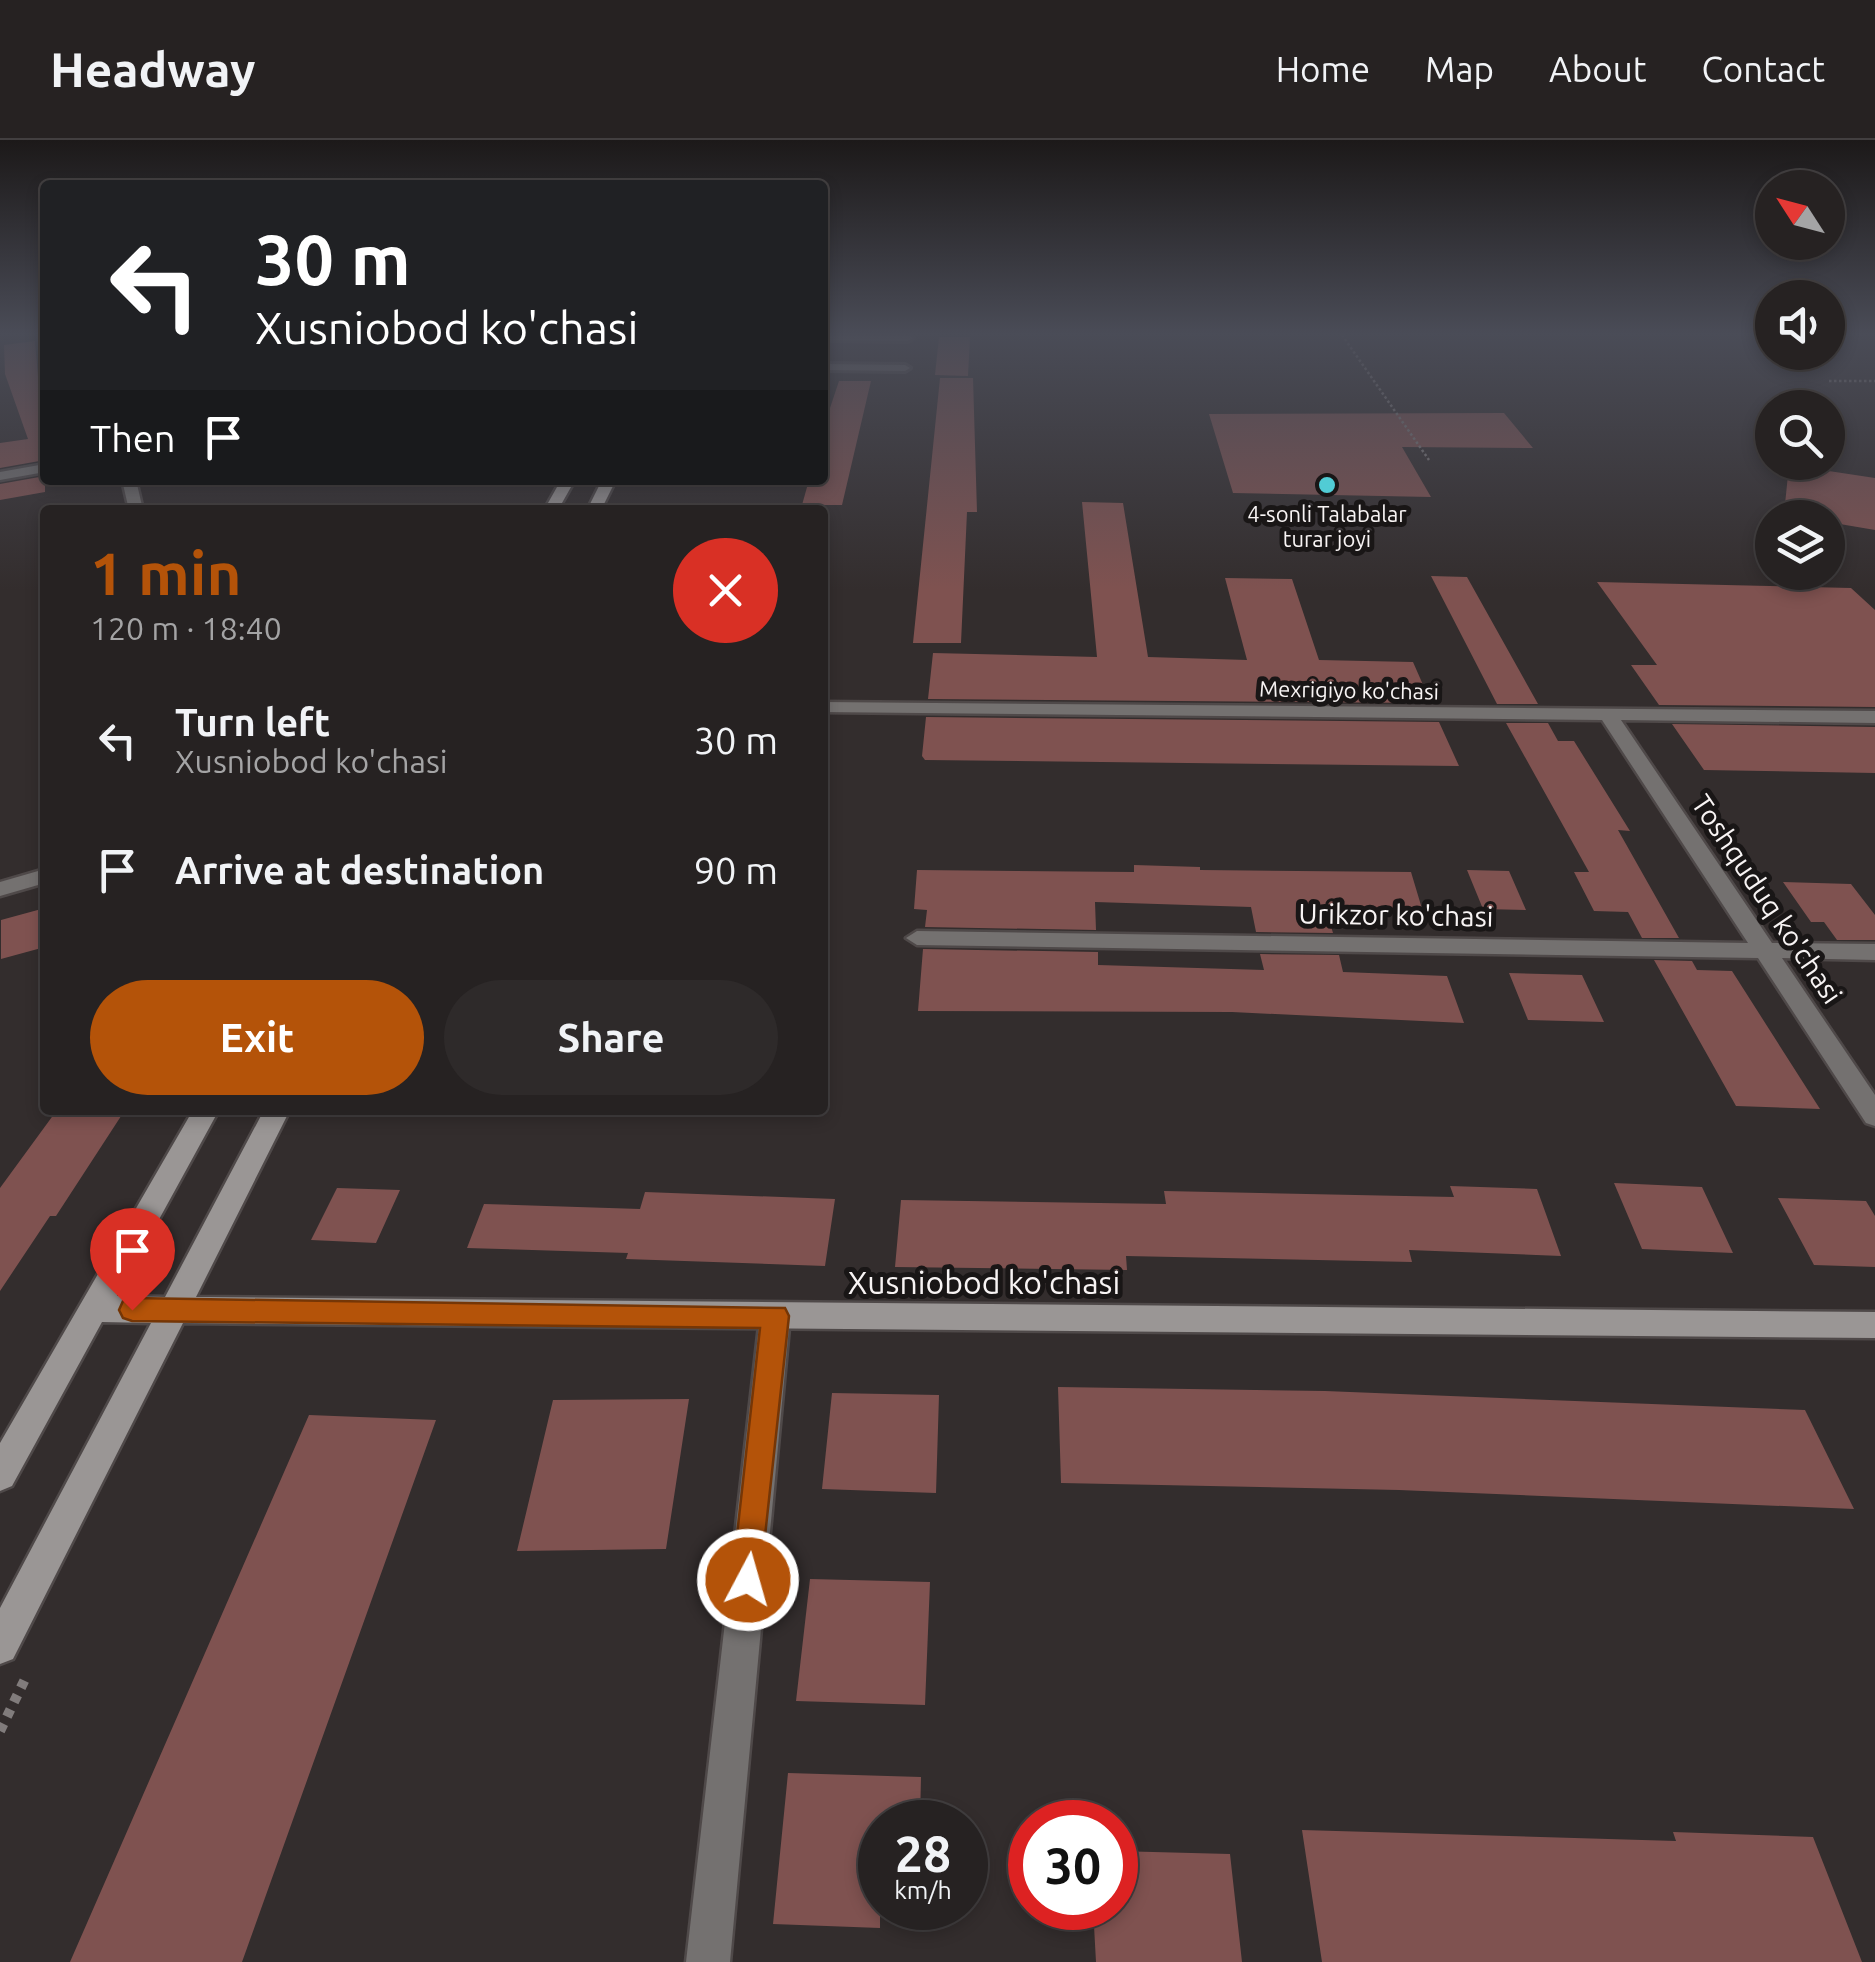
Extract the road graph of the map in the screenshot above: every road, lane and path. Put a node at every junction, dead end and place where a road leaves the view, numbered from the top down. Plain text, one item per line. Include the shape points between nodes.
1 (1402, 420) edge
2 (1430, 460) dead end
3 (40, 469) edge
4 (0, 476) edge
5 (828, 707) edge
6 (1608, 716) junction
7 (1875, 716) edge
8 (40, 877) edge
9 (0, 889) edge
10 (917, 938) dead end
11 (1764, 950) junction
12 (1875, 952) edge
13 (203, 1115) edge
14 (274, 1115) edge
15 (1875, 1116) edge
16 (94, 1309) junction
17 (171, 1310) junction
18 (775, 1316) junction
19 (1875, 1325) edge
20 (0, 1475) edge
21 (0, 1646) edge
22 (708, 1962) edge

1 - 2 path
3 - 4 street
5 - 6 street, Mexrigiyo ko'chasi
6 - 7 street, Mexrigiyo ko'chasi
6 - 11 street, Toshquduq ko'chasi
8 - 9 street
10 - 11 street, Urikzor ko'chasi
11 - 12 street, Urikzor ko'chasi
11 - 15 street, Toshquduq ko'chasi
13 - 16 street
14 - 17 street
16 - 17 street, Xusniobod ko'chasi
16 - 20 street
17 - 18 street, Xusniobod ko'chasi
17 - 21 street
18 - 19 street, Xusniobod ko'chasi
18 - 22 street

